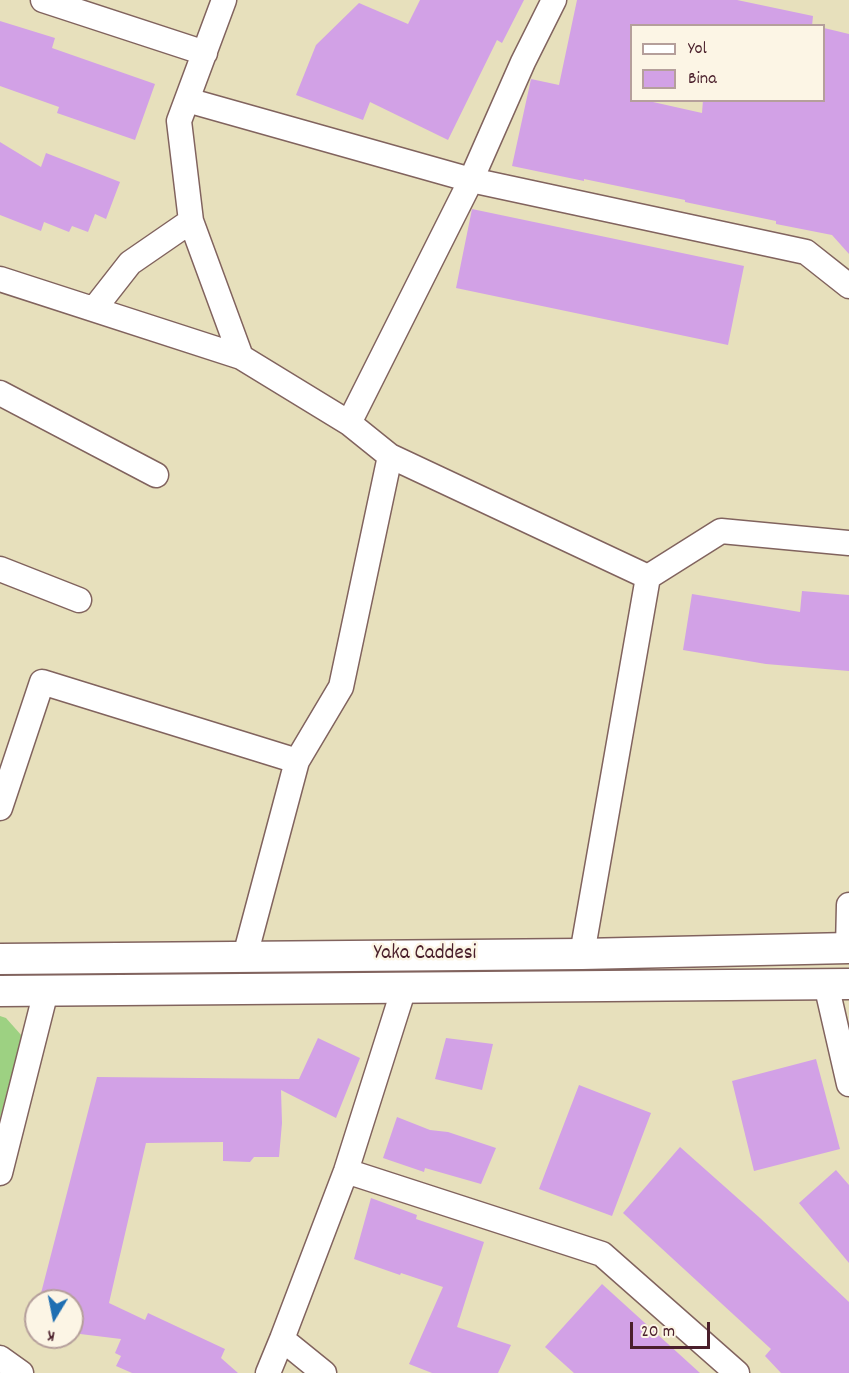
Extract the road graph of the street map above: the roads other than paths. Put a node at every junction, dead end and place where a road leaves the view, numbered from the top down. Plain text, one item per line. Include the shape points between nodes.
1 (43, 0) edge
2 (224, 0) edge
3 (554, 0) edge
4 (205, 53) junction
5 (187, 100) junction
6 (471, 180) junction
7 (191, 220) junction
8 (0, 279) edge
9 (849, 286) edge
10 (94, 309) junction
11 (241, 357) junction
12 (0, 393) edge
13 (348, 423) junction
14 (390, 456) junction
15 (156, 475) dead end
16 (849, 543) edge
17 (0, 569) edge
18 (648, 577) junction
19 (79, 600) dead end
20 (297, 761) junction
21 (0, 808) edge
22 (849, 905) edge
23 (849, 948) edge
24 (582, 954) junction
25 (245, 956) junction
26 (0, 959) edge
27 (837, 984) edge
28 (404, 988) junction
29 (0, 991) edge
30 (46, 991) junction
31 (849, 1084) edge
32 (346, 1171) junction
33 (0, 1173) edge
34 (282, 1339) junction
35 (0, 1358) edge
36 (21, 1373) edge
37 (268, 1373) edge
38 (324, 1373) edge
39 (737, 1373) edge

1 - 4 street
2 - 4 street
3 - 6 street
4 - 5 street
5 - 6 street
5 - 7 street via 179,121
6 - 9 street via 806,252
6 - 13 street
7 - 10 street via 130,263
7 - 11 street
8 - 10 street
10 - 11 street
11 - 13 street
12 - 15 street
13 - 14 street
14 - 18 street
14 - 20 street via 341,687
16 - 18 street via 721,531
17 - 19 street
18 - 24 street
20 - 21 street via 42,682
20 - 25 street
22 - 23 street
23 - 24 street, Yaka Caddesi
24 - 25 street, Yaka Caddesi
25 - 26 street, Yaka Caddesi
27 - 28 street, Yaka Caddesi
27 - 31 street
28 - 30 street, Yaka Caddesi
28 - 32 street
29 - 30 street, Yaka Caddesi
30 - 33 street
32 - 34 street
32 - 39 street via 602,1254
34 - 37 street
34 - 38 street
35 - 36 street

